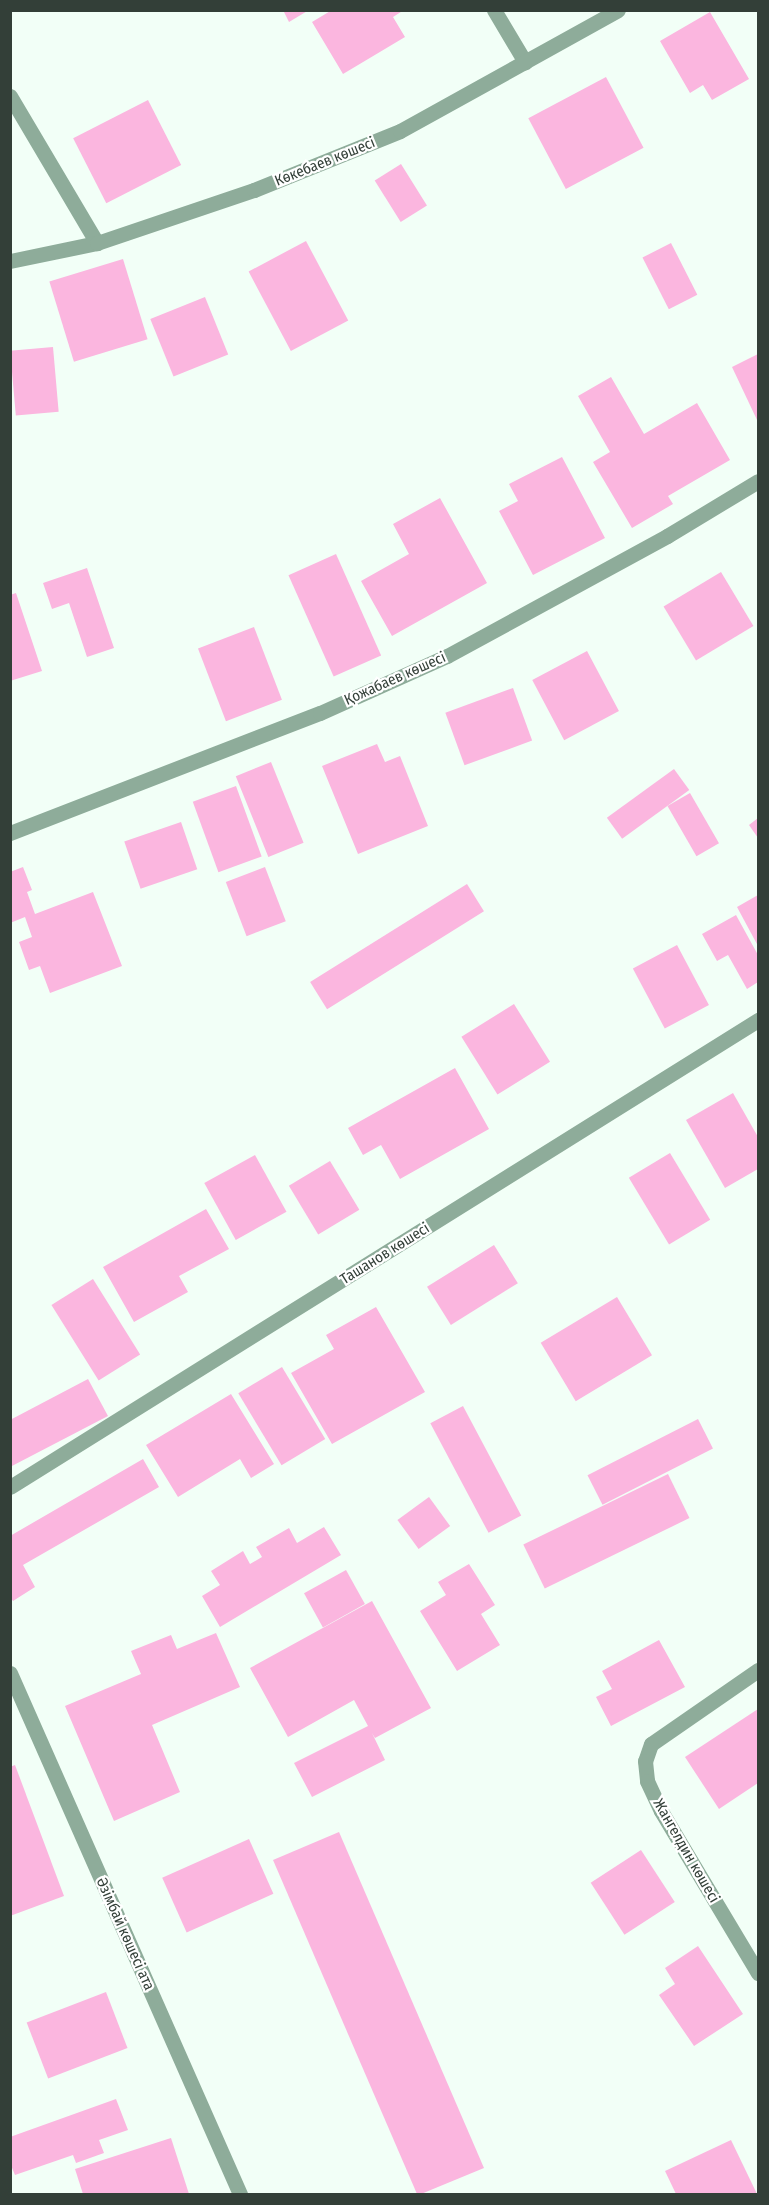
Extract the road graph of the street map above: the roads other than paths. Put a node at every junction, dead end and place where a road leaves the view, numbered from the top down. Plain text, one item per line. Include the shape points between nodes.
1 (494, 10) edge
2 (618, 10) edge
3 (525, 62) junction
4 (10, 96) edge
5 (97, 243) junction
6 (10, 261) edge
7 (759, 481) edge
8 (10, 833) edge
9 (759, 1020) edge
10 (10, 1487) edge
11 (759, 1670) edge
12 (10, 1673) edge
13 (759, 1973) edge
14 (240, 2194) edge

1 - 3 street
2 - 3 street, Көкебаев көшесі
3 - 5 street, Көкебаев көшесі via 400,131 254,190
4 - 5 street
5 - 6 street, Көкебаев көшесі
7 - 8 street, Қожабаев көшесі via 447,656 320,712
9 - 10 street, Ташанов көшесі
11 - 13 street, Жангелдин көшесі via 651,1744 645,1761 647,1781 661,1811
12 - 14 street, Әзімбай көшесі ата

